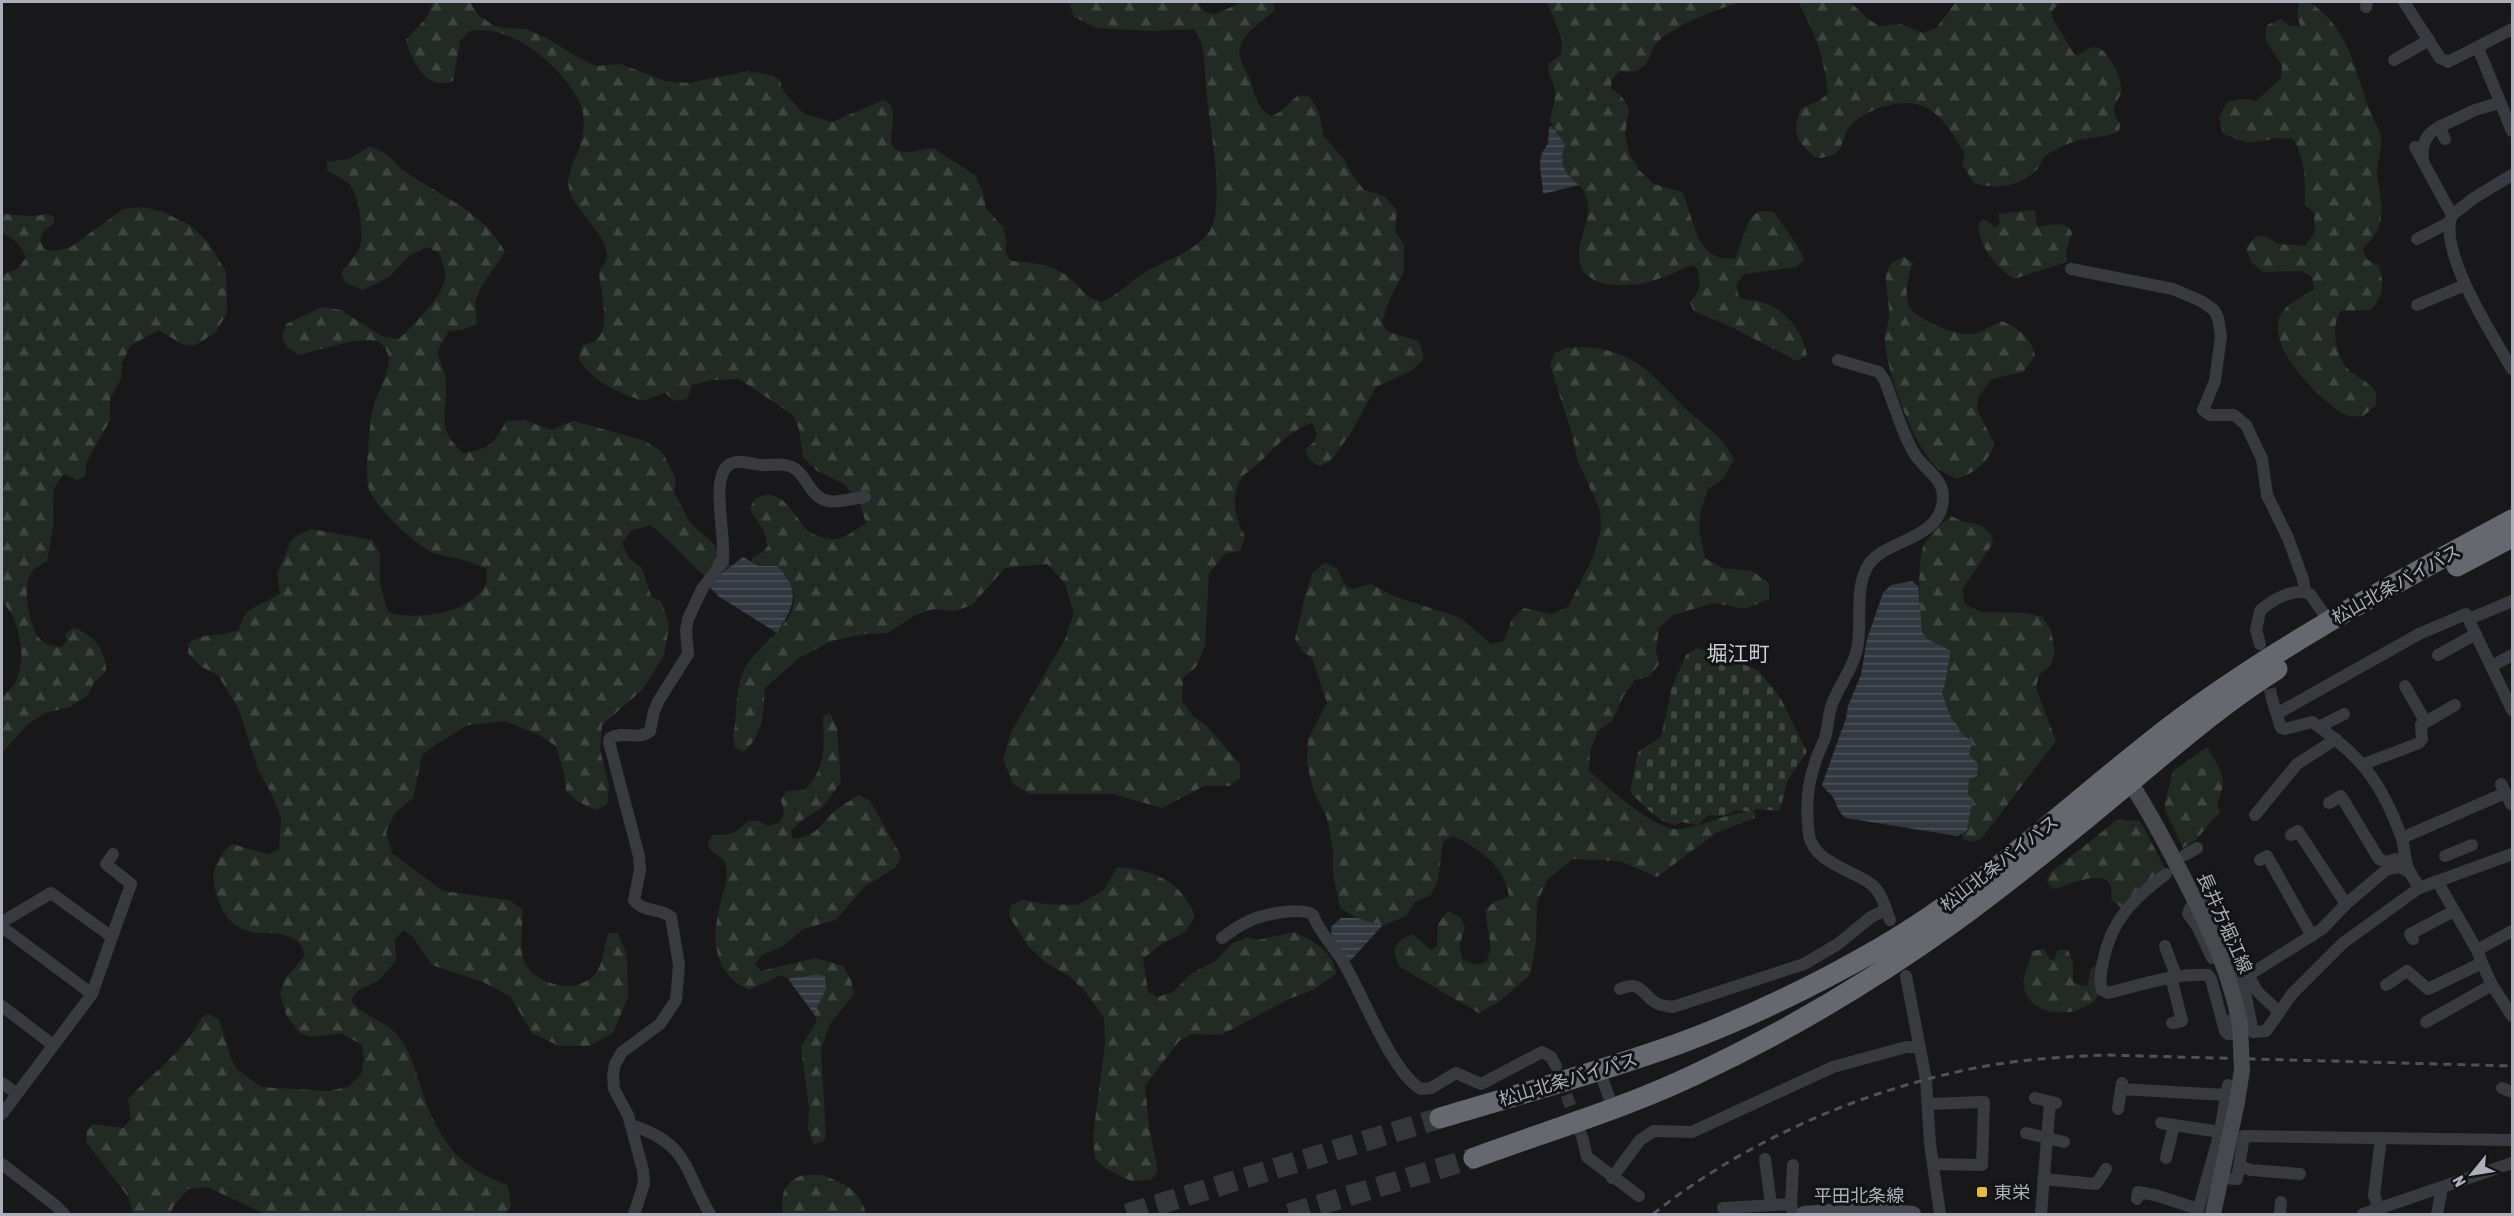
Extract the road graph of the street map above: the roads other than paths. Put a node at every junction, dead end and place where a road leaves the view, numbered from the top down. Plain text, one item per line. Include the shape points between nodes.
1 (2404, 2) edge
2 (2512, 29) edge
3 (2429, 40) junction
4 (2478, 48) junction
5 (2394, 60) dead end
6 (2499, 103) junction
7 (2439, 127) junction
8 (2512, 131) edge
9 (2445, 140) dead end
10 (2415, 147) dead end
11 (2423, 161) junction
12 (2512, 175) edge
13 (2451, 218) junction
14 (2417, 239) dead end
15 (2072, 269) dead end
16 (2465, 285) junction
17 (2417, 305) dead end
18 (1838, 360) dead end
19 (2512, 369) edge
20 (865, 497) dead end
21 (2512, 520) edge
22 (2512, 537) edge
23 (2305, 591) junction
24 (2512, 601) edge
25 (2469, 619) junction
26 (2329, 621) junction
27 (2476, 634) junction
28 (2260, 644) dead end
29 (2438, 655) dead end
30 (2512, 655) edge
31 (2492, 666) junction
32 (2404, 686) dead end
33 (2272, 699) tunnel mouth
34 (2455, 705) dead end
35 (2512, 710) edge
36 (2278, 714) junction
37 (2344, 714) dead end
38 (2425, 721) junction
39 (2319, 727) junction
40 (2337, 739) junction
41 (2364, 764) junction
42 (2125, 775) junction
43 (2506, 794) dead end
44 (2329, 803) dead end
45 (2254, 814) dead end
46 (2291, 835) dead end
47 (2402, 838) junction
48 (2197, 848) dead end
49 (113, 854) dead end
50 (2512, 854) edge
51 (2185, 855) dead end
52 (2445, 856) dead end
53 (2260, 860) dead end
54 (2409, 868) junction
55 (2470, 870) junction
56 (2166, 874) dead end
57 (2437, 882) junction
58 (2420, 888) junction
59 (2346, 904) junction
60 (2454, 911) junction
61 (2, 922) edge
62 (2, 927) edge
63 (2512, 931) edge
64 (2312, 936) junction
65 (112, 937) junction
66 (1222, 938) dead end
67 (2413, 939) dead end
68 (2164, 946) dead end
69 (2477, 950) junction
70 (2482, 963) junction
71 (1906, 976) dead end
72 (2174, 977) junction
73 (2386, 985) dead end
74 (2492, 985) junction
75 (1620, 989) dead end
76 (92, 994) junction
77 (2, 1006) edge
78 (2510, 1007) edge
79 (2279, 1012) junction
80 (2426, 1022) dead end
81 (2172, 1023) dead end
82 (2242, 1030) junction
83 (53, 1045) junction
84 (1920, 1047) junction
85 (1556, 1066) dead end
86 (1599, 1070) junction
87 (2, 1083) edge
88 (16, 1094) junction
89 (2230, 1094) junction
90 (2035, 1098) dead end
91 (1928, 1104) junction
92 (1613, 1108) junction
93 (2118, 1109) dead end
94 (2, 1114) edge
95 (1440, 1118) tunnel mouth
96 (632, 1125) junction
97 (2220, 1132) junction
98 (2026, 1133) dead end
99 (2046, 1138) junction
100 (2381, 1138) junction
101 (1582, 1140) tunnel mouth
102 (2512, 1140) edge
103 (2064, 1142) dead end
104 (1474, 1158) tunnel mouth
105 (2166, 1158) dead end
106 (1765, 1159) dead end
107 (2512, 1163) edge
108 (2, 1164) edge
109 (1933, 1164) junction
110 (1793, 1165) dead end
111 (2239, 1166) junction
112 (2106, 1169) dead end
113 (2300, 1174) dead end
114 (1612, 1178) junction
115 (2221, 1178) junction
116 (2043, 1179) junction
117 (2442, 1188) junction
118 (1639, 1196) dead end
119 (2137, 1198) dead end
120 (1771, 1205) junction
121 (1723, 1208) dead end
122 (2379, 1209) junction
123 (1796, 1211) edge
124 (2202, 1213) edge
125 (64, 1215) edge
126 (634, 1215) edge
127 (710, 1215) edge
128 (1913, 1215) edge
129 (1940, 1215) edge
130 (2041, 1215) edge
131 (2363, 1215) edge
132 (2437, 1215) edge

1 - 3 street
2 - 4 street
3 - 4 street via 2448,63
3 - 5 street
4 - 6 street
6 - 7 street
6 - 8 street
7 - 9 street
7 - 11 street via 2426,138
10 - 11 street
11 - 13 street
12 - 13 street via 2474,198
13 - 14 street
13 - 16 street via 2451,240
15 - 23 street via 2173,289 2214,310 2221,336 2215,381 2203,410 2210,415 2234,415 2246,425 2262,459 2267,495 2288,538
16 - 17 street
16 - 19 street
18 - 75 street via 1879,372 1913,451 1936,478 1943,498 1935,520 1925,530 1878,556 1864,574 1857,649 1831,707 1808,800 1809,836 1817,852 1871,885 1882,897 1888,915 1871,917 1838,944 1804,964 1673,1007 1660,1005 1637,987
20 - 96 street via 828,501 811,490 793,467 779,464 739,461 724,470 720,491 723,561 702,588 688,619 687,654 659,700 650,731 642,737 620,734 610,738 639,855 634,900 671,917 679,965 676,1000 666,1016 650,1033 622,1052 615,1064 612,1083
21 - 26 highway, 松山北条バイパス
22 - 42 highway, 松山北条バイパス via 2366,615 2269,674 2184,738
23 - 26 street
23 - 28 street via 2273,601 2260,611 2256,630
24 - 25 street
25 - 27 street
25 - 36 street via 2466,614 2419,634
26 - 42 highway, 松山北条バイパス via 2260,663 2172,725
27 - 29 street
27 - 31 street
30 - 31 street
31 - 35 street
32 - 38 street
33 - 36 street
34 - 38 street
36 - 39 street via 2281,728 2312,722
37 - 39 street
38 - 41 street via 2419,742
39 - 40 street
40 - 41 street
40 - 45 street via 2297,764
41 - 47 street via 2384,795
42 - 82 main road, 長井方堀江線 via 2150,812 2197,904 2227,971
42 - 86 highway, 松山北条バイパス via 1949,903 1833,975 1757,1012
42 - 92 highway, 松山北条バイパス via 1952,924 1893,963 1798,1021 1701,1071
43 - 47 street
44 - 54 street via 2341,796 2379,859 2396,859
46 - 59 street via 2298,831
47 - 54 street
48 - 51 street
49 - 65 street via 106,864 131,884
50 - 55 street
52 - 55 street via 2467,848
53 - 64 street via 2267,856
54 - 58 street
54 - 59 street via 2386,870
55 - 57 street
56 - 72 street via 2123,911 2108,945 2100,981 2102,990 2108,993
57 - 58 street
57 - 60 street
58 - 79 street via 2343,943
59 - 64 street
60 - 67 street via 2410,934
60 - 69 street
61 - 65 street via 51,893
62 - 76 street
63 - 69 street
64 - 79 street via 2249,977 2257,991
65 - 76 street
66 - 85 street via 1258,917 1302,910 1313,915 1344,963 1397,1062 1421,1089 1431,1088 1456,1072 1481,1084 1542,1052
68 - 72 street
69 - 70 street
70 - 73 street via 2428,988 2407,971
70 - 74 street
71 - 84 street
72 - 81 street via 2182,1021
72 - 82 street via 2208,975 2224,1031
74 - 78 street
74 - 80 street
76 - 83 street
77 - 83 street
79 - 82 street via 2266,1031
82 - 89 main road, 長井方堀江線, bridge via 2242,1070
83 - 88 street
84 - 91 street
84 - 114 street via 1906,1047 1833,1067 1692,1132 1654,1131 1640,1140
86 - 92 street
86 - 95 highway, 松山北条バイパス
87 - 88 street
88 - 94 street
89 - 93 street via 2121,1085
89 - 97 street
89 - 115 main road, 長井方堀江線
90 - 99 street via 2053,1102
91 - 109 street
91 - 109 street via 1984,1102 1982,1165
92 - 104 highway, 松山北条バイパス
96 - 126 street via 644,1184
96 - 127 street via 660,1136 679,1153
97 - 105 street via 2167,1124
97 - 124 street
98 - 99 street
99 - 103 street
99 - 116 street
100 - 102 street
100 - 111 street via 2244,1136
100 - 122 street via 2374,1195
101 - 114 street via 1587,1157
106 - 120 street
107 - 117 street
108 - 125 street
109 - 129 street
110 - 123 street
111 - 113 street
111 - 115 street via 2237,1179
112 - 116 street via 2096,1184
114 - 118 street
115 - 124 main road, 長井方堀江線
116 - 130 street
117 - 122 street
117 - 132 street
119 - 124 street via 2138,1192 2155,1195
120 - 121 street
120 - 123 street
122 - 131 street
123 - 128 main road, 平田北条線 via 1886,1211

